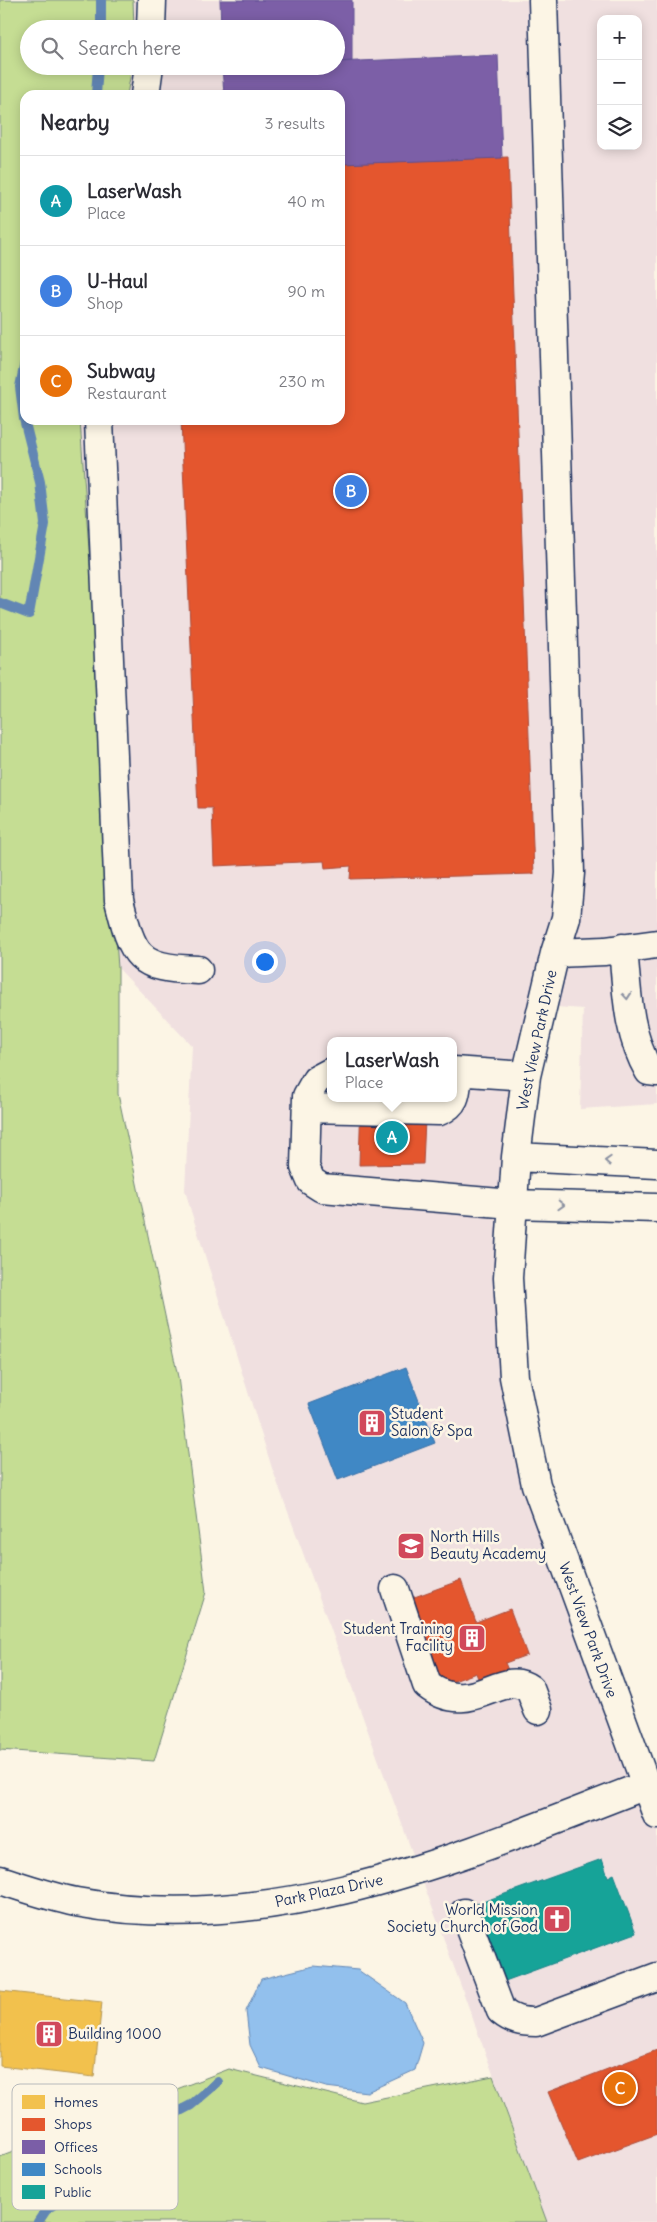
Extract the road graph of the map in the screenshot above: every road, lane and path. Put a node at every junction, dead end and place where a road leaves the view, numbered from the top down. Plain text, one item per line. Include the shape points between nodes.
1 (152, 0) edge
2 (543, 0) edge
3 (151, 20) edge
4 (148, 75) edge
5 (146, 90) edge
6 (99, 425) edge
7 (657, 944) edge
8 (623, 948) junction
9 (555, 953) junction
10 (198, 970) dead end
11 (457, 1072) edge
12 (657, 1072) edge
13 (327, 1074) edge
14 (526, 1076) junction
15 (453, 1102) edge
16 (307, 1108) junction
17 (516, 1156) junction
18 (657, 1164) edge
19 (512, 1204) junction
20 (657, 1208) edge
21 (395, 1589) dead end
22 (538, 1710) dead end
23 (646, 1785) junction
24 (657, 1815) edge
25 (0, 1880) edge
26 (464, 1913) dead end
27 (657, 1977) edge

1 - 3 street
2 - 9 street, West View Park Drive via 570,873 566,918
4 - 5 street
6 - 10 street via 119,900 128,936 143,960 167,969
7 - 8 street
8 - 9 street
8 -> 12 street via 629,1012 641,1058 649,1071
9 - 14 street, West View Park Drive
11 - 14 street
13 - 16 street via 316,1080 307,1096
14 - 17 street, West View Park Drive
15 - 16 street via 439,1111
16 - 19 street via 304,1167 310,1181 322,1188
18 -> 17 street
17 - 19 street, West View Park Drive
19 -> 20 street
19 - 23 street, West View Park Drive via 508,1278 514,1376 532,1471
21 - 22 street via 427,1685 438,1694 462,1699 517,1683 530,1689
23 - 24 street, West View Park Drive
23 - 25 street, Park Plaza Drive via 429,1866 319,1897 240,1908 154,1911 76,1902
26 - 27 street via 501,2011 522,2022 536,2022

